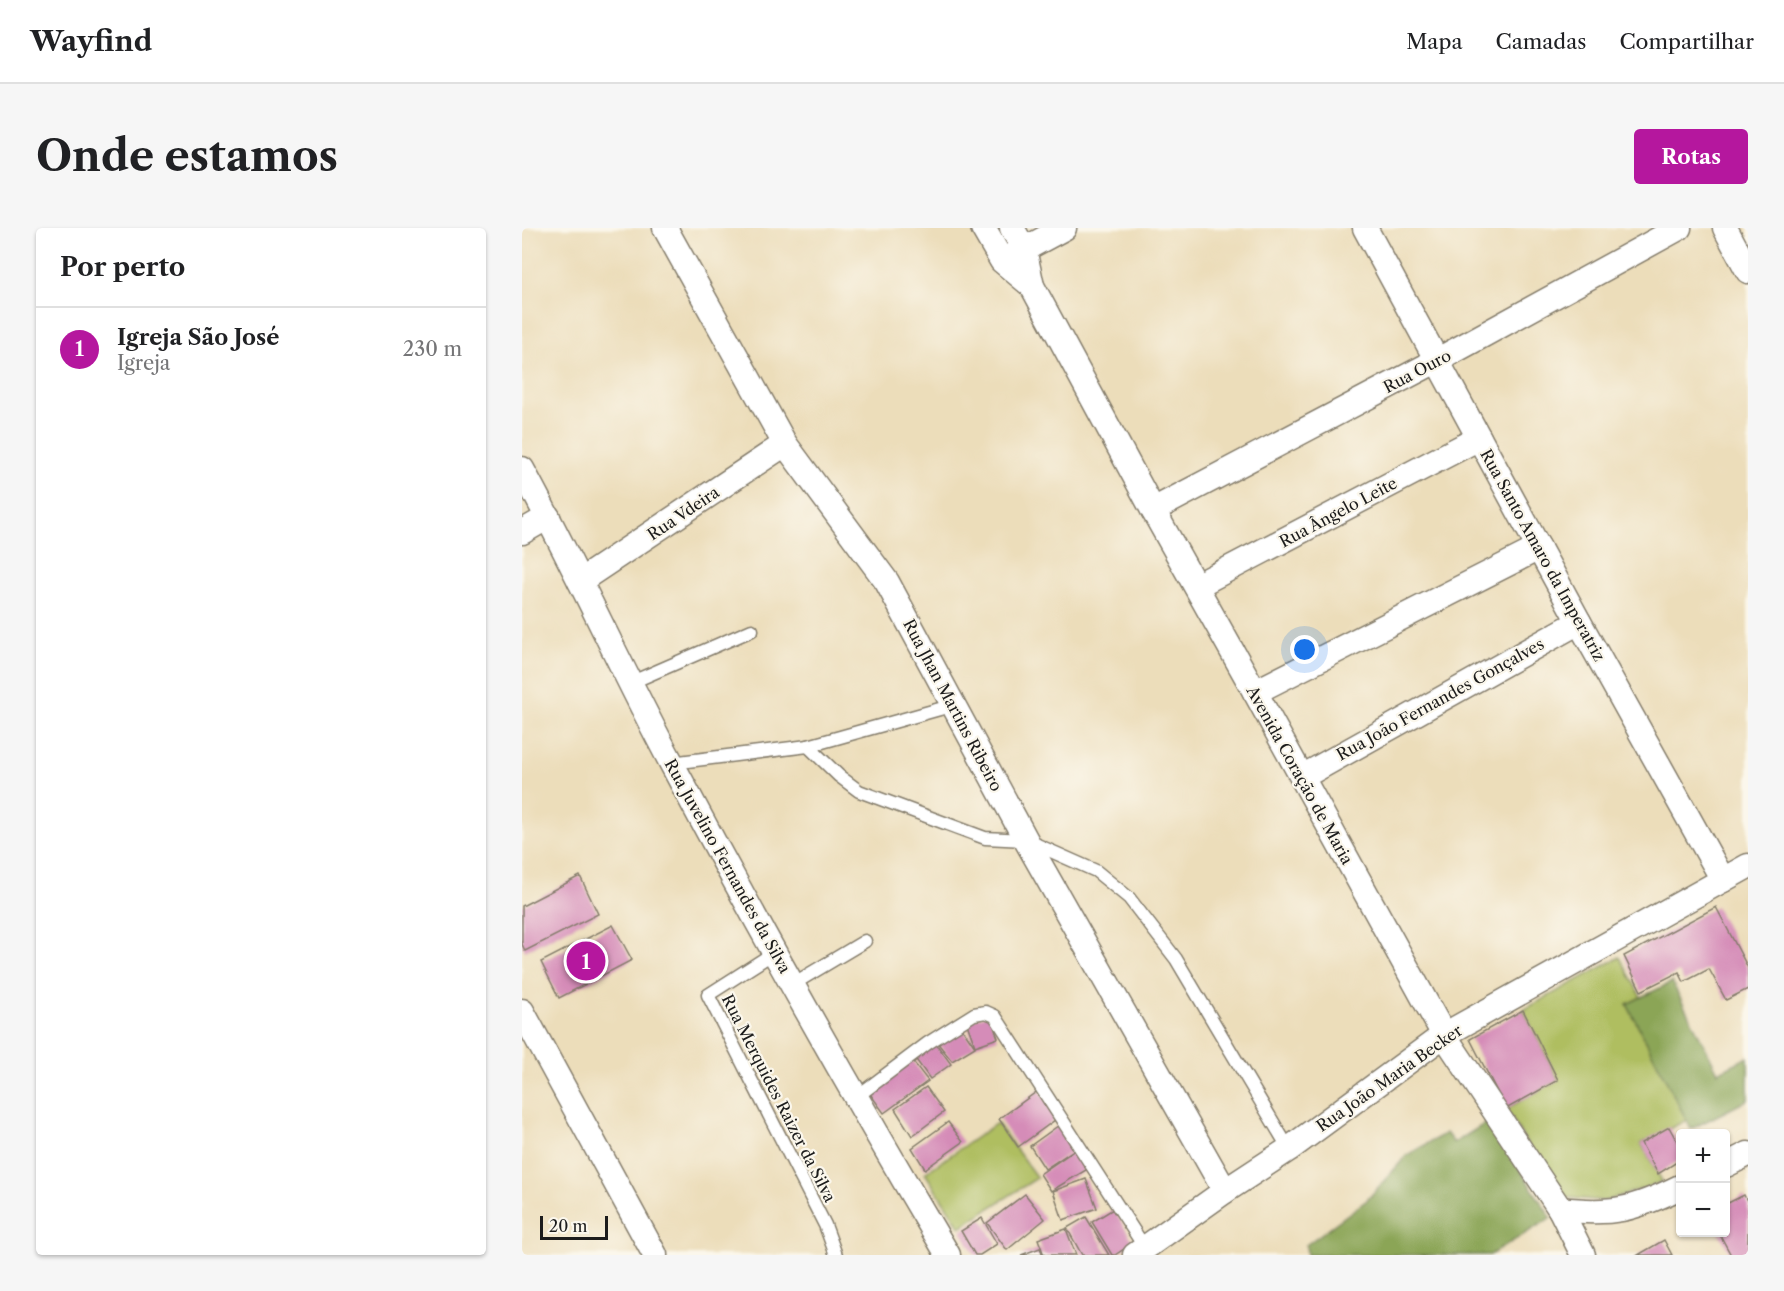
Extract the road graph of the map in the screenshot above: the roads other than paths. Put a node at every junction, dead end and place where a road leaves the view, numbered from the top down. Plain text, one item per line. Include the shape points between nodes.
1 (665, 228) edge
2 (983, 228) edge
3 (1012, 228) edge
4 (1064, 228) edge
5 (1365, 228) edge
6 (1679, 228) edge
7 (1725, 228) edge
8 (1024, 249) junction
9 (1002, 261) junction
10 (1748, 271) edge
11 (1032, 286) junction
12 (1436, 361) junction
13 (1479, 438) junction
14 (785, 444) junction
15 (522, 469) edge
16 (1153, 510) junction
17 (548, 518) junction
18 (522, 532) edge
19 (1539, 548) junction
20 (580, 581) junction
21 (1196, 586) junction
22 (1579, 621) junction
23 (752, 630) dead end
24 (630, 682) junction
25 (1255, 692) junction
26 (954, 705) junction
27 (808, 746) junction
28 (671, 763) junction
29 (1302, 777) junction
30 (1026, 840) junction
31 (1748, 866) edge
32 (1724, 880) junction
33 (865, 941) dead end
34 (775, 952) junction
35 (793, 984) junction
36 (522, 1011) edge
37 (1444, 1035) junction
38 (855, 1098) junction
39 (1289, 1149) junction
40 (1748, 1154) edge
41 (1730, 1163) edge
42 (1676, 1189) edge
43 (1226, 1191) junction
44 (1560, 1209) junction
45 (1140, 1252) edge
46 (655, 1255) edge
47 (836, 1255) edge
48 (948, 1255) edge
49 (1584, 1255) edge

1 - 14 street, Rua Jhan Martins Ribeiro
2 - 9 street, Avenida Coração de Maria
3 - 8 street, Avenida Coração de Maria
4 - 8 street
5 - 12 street, Rua Santo Amaro da Imperatriz
6 - 12 street, Rua Ouro
7 - 10 street
8 - 9 street
8 - 11 street, Avenida Coração de Maria
9 - 11 street, Avenida Coração de Maria
11 - 16 street, Avenida Coração de Maria
12 - 13 street, Rua Santo Amaro da Imperatriz
12 - 16 street, Rua Ouro
13 - 19 street, Rua Santo Amaro da Imperatriz
13 - 21 street, Rua Ângelo Leite
14 - 20 street, Rua Vdeira
14 - 26 street, Rua Jhan Martins Ribeiro via 887,582
15 - 17 street, Rua Juvelino Fernandes da Silva
16 - 21 street, Avenida Coração de Maria
17 - 18 street
17 - 20 street, Rua Juvelino Fernandes da Silva
19 - 22 street, Rua Santo Amaro da Imperatriz
19 - 25 street
20 - 24 street, Rua Juvelino Fernandes da Silva
21 - 25 street, Avenida Coração de Maria
22 - 29 street, Rua João Fernandes Gonçalves
22 - 32 street, Rua Santo Amaro da Imperatriz
23 - 24 lane
24 - 28 street, Rua Juvelino Fernandes da Silva
25 - 29 street, Avenida Coração de Maria
26 - 27 lane
26 - 30 street, Rua Jhan Martins Ribeiro
27 - 28 lane
27 - 30 lane via 859,791 985,838
28 - 34 street, Rua Juvelino Fernandes da Silva
29 - 37 street, Avenida Coração de Maria
30 - 39 lane via 1096,871 1129,898 1176,959
30 - 43 street, Rua Jhan Martins Ribeiro
31 - 32 street, Rua João Maria Becker
32 - 37 street, Rua João Maria Becker
33 - 35 lane
34 - 35 street, Rua Juvelino Fernandes da Silva
34 - 47 lane, Rua Merquides Raizer da Silva via 708,995 825,1225
35 - 38 street, Rua Juvelino Fernandes da Silva
36 - 46 street
37 - 39 street, Rua João Maria Becker
37 - 44 street, Avenida Coração de Maria
38 - 45 lane via 974,1014 986,1012 995,1016
38 - 48 street, Rua Juvelino Fernandes da Silva
39 - 43 street, Rua João Maria Becker
40 - 41 street
42 - 44 street via 1648,1203 1619,1210
43 - 45 street, Rua João Maria Becker
44 - 49 street, Avenida Coração de Maria

